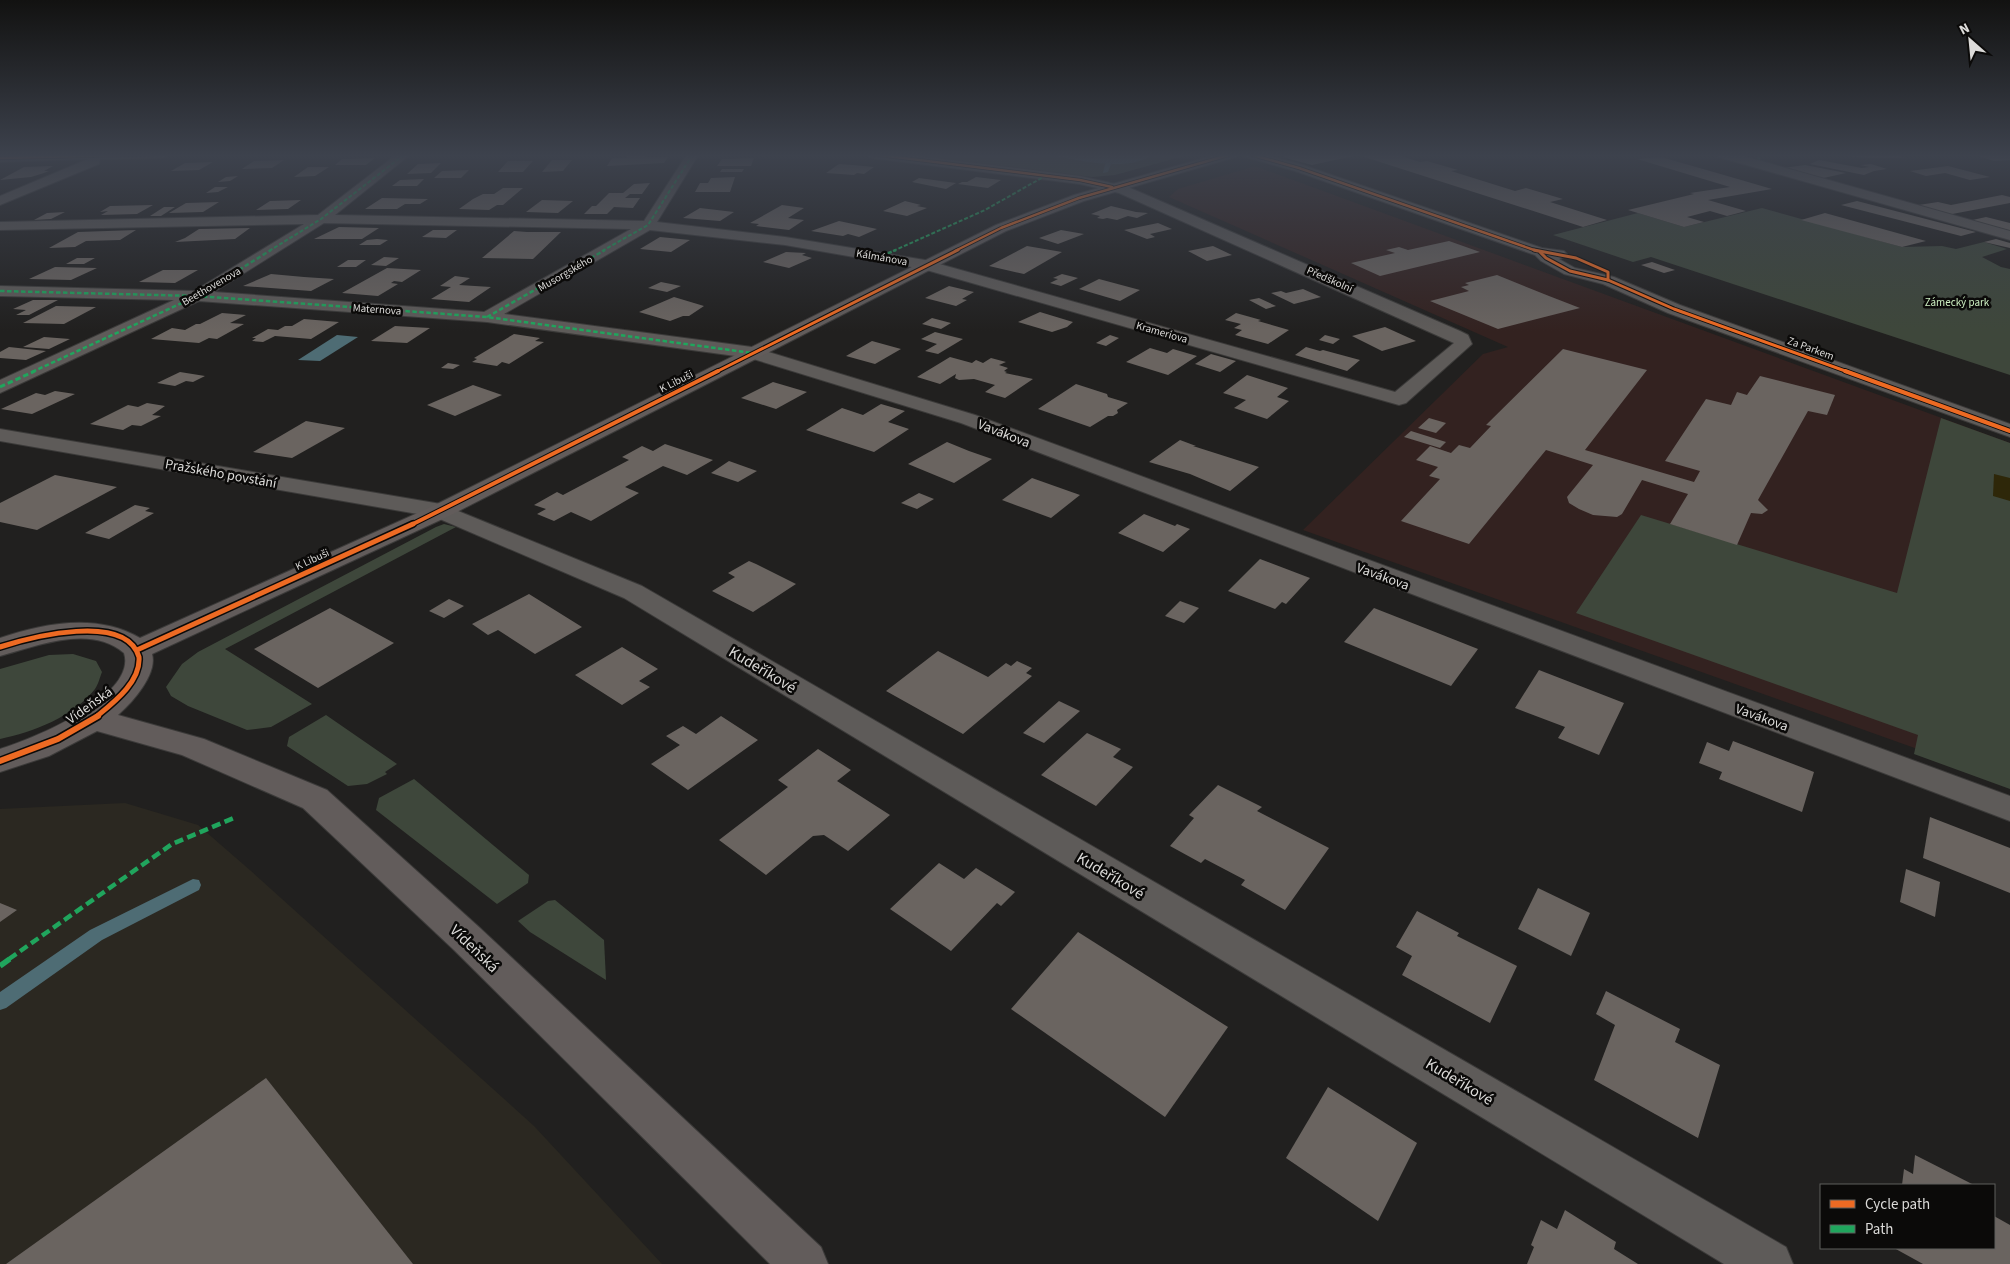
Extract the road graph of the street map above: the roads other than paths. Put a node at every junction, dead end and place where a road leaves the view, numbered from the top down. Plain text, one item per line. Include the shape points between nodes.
1 (329, 213) edge
2 (656, 213) edge
3 (1037, 213) edge
4 (1179, 213) edge
5 (1428, 213) edge
6 (1928, 213) edge
7 (321, 219) junction
8 (648, 225) junction
9 (0, 226) edge
10 (2010, 236) edge
11 (926, 265) junction
12 (0, 292) edge
13 (196, 296) junction
14 (487, 317) junction
15 (752, 353) junction
16 (0, 387) edge
17 (1399, 399) joint
18 (2010, 431) edge
19 (0, 435) edge
20 (441, 511) junction
21 (0, 648) edge
22 (137, 650) junction
23 (93, 719) junction
24 (0, 761) edge
25 (2010, 809) edge
26 (804, 1264) edge
27 (1769, 1264) edge

1 - 7 street, Beethovenova
2 - 8 street, Musorgského
3 - 11 street, K Libuši
4 - 17 street, Předškolní via 1462,339 1463,344
5 - 18 street, Za Parkem via 1540,252 1570,271 1608,280 1674,309
6 - 10 street
7 - 8 street, Kálmánova
7 - 9 street, Kálmánova
7 - 13 street, Beethovenova
8 - 11 street, Kálmánova via 785,241
8 - 14 street, Musorgského
11 - 15 street, K Libuši
11 - 17 street, Krameriova
12 - 13 street, Maternova
13 - 14 street, Maternova
13 - 16 street, Beethovenova
14 - 15 street, Maternova
15 - 20 street, K Libuši
15 - 25 street, Vavákova via 968,420
19 - 20 street, Pražského povstání
20 - 22 street, K Libuši
20 - 27 street, Kudeříkové via 633,592
21 - 22 street via 46,635 84,631 122,637
22 - 23 street, Vídeňská via 140,660 138,671 122,694
23 - 24 street, Vídeňská via 41,747
23 - 26 street, Vídeňská via 193,747 315,799 466,939

